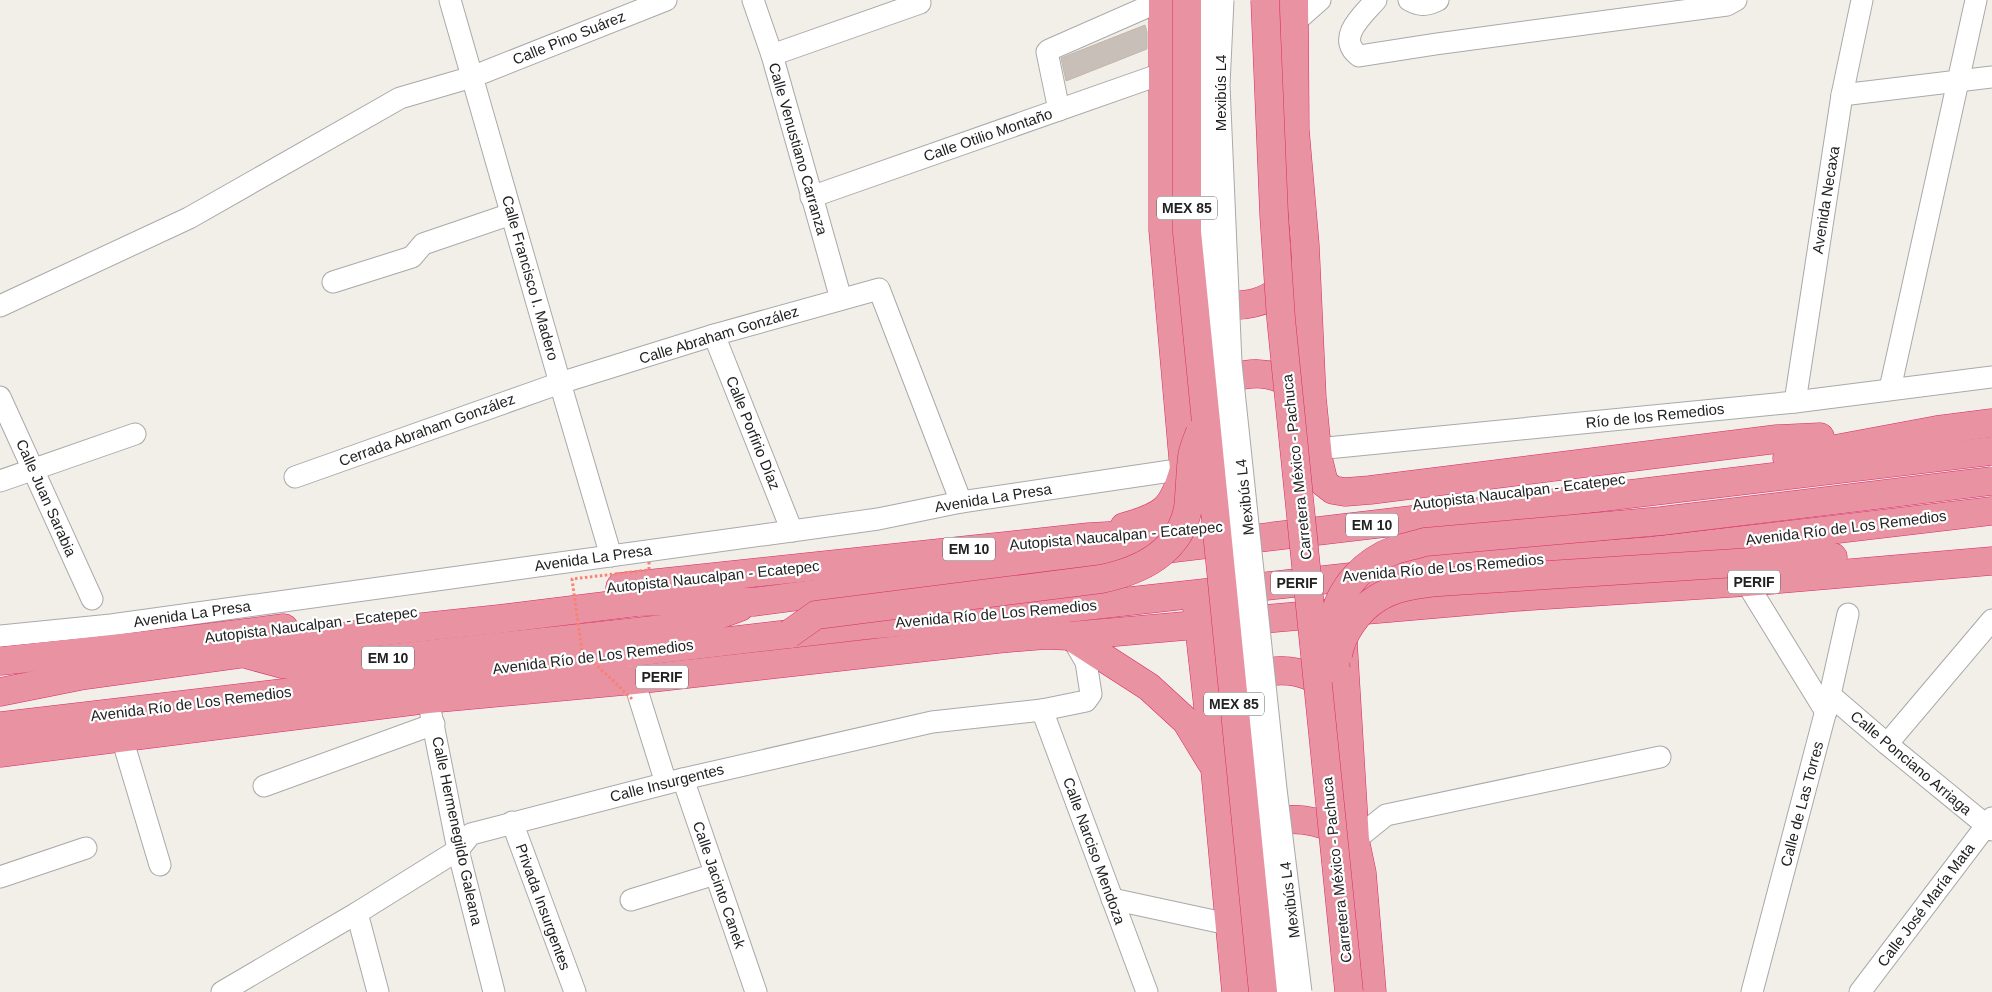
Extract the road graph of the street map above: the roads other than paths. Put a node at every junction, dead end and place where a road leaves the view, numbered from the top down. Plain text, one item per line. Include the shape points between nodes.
1 (450, 0) edge
2 (666, 0) edge
3 (752, 0) edge
4 (1164, 0) edge
5 (1187, 0) edge
6 (1206, 0) edge
7 (1223, 0) edge
8 (1265, 0) edge
9 (1320, 0) edge
10 (1376, 0) edge
11 (1409, 0) edge
12 (1438, 0) edge
13 (1736, 0) edge
14 (1862, 0) edge
15 (1976, 0) edge
16 (920, 3) dead end
17 (1294, 11) edge
18 (772, 55) junction
19 (1164, 73) junction
20 (472, 77) junction
21 (1992, 77) edge
22 (1960, 81) junction
23 (1842, 95) junction
24 (1059, 110) junction
25 (811, 198) junction
26 (511, 214) junction
27 (1305, 245) junction
28 (1167, 258) junction
29 (333, 282) dead end
30 (842, 299) junction
31 (0, 306) edge
32 (714, 335) junction
33 (1992, 377) edge
34 (560, 383) junction
35 (1890, 389) junction
36 (0, 397) edge
37 (1312, 398) junction
38 (1795, 402) junction
39 (1192, 416) junction
40 (1992, 422) edge
41 (1937, 430) junction
42 (135, 434) dead end
43 (1317, 448) junction
44 (1992, 451) edge
45 (34, 469) junction
46 (1184, 470) junction
47 (295, 477) dead end
48 (0, 481) edge
49 (1992, 481) edge
50 (961, 502) junction
51 (1992, 511) edge
52 (792, 531) junction
53 (1089, 537) junction
54 (1992, 549) edge
55 (611, 556) junction
56 (1992, 561) edge
57 (1749, 572) junction
58 (1339, 578) junction
59 (1195, 593) junction
60 (92, 599) dead end
61 (1341, 612) junction
62 (1848, 614) dead end
63 (1992, 620) edge
64 (1198, 625) junction
65 (789, 634) junction
66 (0, 636) edge
67 (1070, 636) junction
68 (626, 653) junction
69 (0, 661) edge
70 (1336, 674) junction
71 (633, 689) junction
72 (0, 692) edge
73 (1828, 704) junction
74 (1346, 709) junction
75 (1042, 710) junction
76 (431, 712) junction
77 (0, 726) edge
78 (1211, 731) junction
79 (122, 738) junction
80 (1886, 744) junction
81 (0, 754) edge
82 (1660, 757) dead end
83 (1326, 764) junction
84 (1215, 770) junction
85 (674, 781) junction
86 (264, 786) dead end
87 (512, 822) junction
88 (1990, 825) edge
89 (1355, 840) junction
90 (86, 848) dead end
91 (458, 850) junction
92 (160, 865) dead end
93 (1223, 866) junction
94 (715, 874) junction
95 (0, 877) edge
96 (1112, 899) junction
97 (631, 900) dead end
98 (357, 914) junction
99 (1228, 924) junction
100 (222, 992) edge
101 (378, 992) edge
102 (494, 992) edge
103 (575, 992) edge
104 (756, 992) edge
105 (1147, 992) edge
106 (1236, 992) edge
107 (1263, 992) edge
108 (1282, 992) edge
109 (1301, 992) edge
110 (1349, 992) edge
111 (1372, 992) edge
112 (1752, 992) edge
113 (1860, 992) edge

1 - 20 street, Calle Francisco I. Madero
2 - 20 street, Calle Pino Suárez
3 - 18 street, Calle Venustiano Carranza
4 - 19 highway
4 - 24 street via 1047,52
5 - 39 highway, MEX 85, bridge via 1187,232
6 - 108 street, Mexibús L4, bridge via 1201,94 1207,252 1240,619
7 - 109 street, Mexibús L4, bridge via 1219,85 1231,362
8 - 83 highway, Carretera México - Pachuca, bridge via 1281,319
9 - 17 street
10 - 13 street via 1352,28 1349,41 1352,51 1359,56 1727,5
11 - 12 street via 1419,5
14 - 23 street, Avenida Necaxa
15 - 22 street
16 - 18 street
17 - 27 highway via 1295,130
18 - 25 street, Calle Venustiano Carranza
19 - 24 street, Calle Otilio Montaño
19 - 28 highway via 1164,230
20 - 26 street, Calle Francisco I. Madero
20 - 31 street, Calle Pino Suárez via 400,98 189,218
21 - 22 street
22 - 23 street
22 - 35 street
23 - 38 street, Avenida Necaxa
24 - 25 street, Calle Otilio Montaño
25 - 30 street, Calle Venustiano Carranza
26 - 29 street via 423,244 412,256
26 - 34 street, Calle Francisco I. Madero
27 - 28 highway via 1297,270 1280,290 1243,306 1203,299 1182,282
27 - 37 highway
28 - 39 highway
30 - 32 street, Calle Abraham González
30 - 50 street, Calle Abraham González via 879,289
32 - 34 street, Calle Abraham González
32 - 52 street, Calle Porfirio Díaz
33 - 35 street, Río de los Remedios
34 - 47 street, Cerrada Abraham González
34 - 55 street, Calle Francisco I. Madero
35 - 38 street, Río de los Remedios
36 - 45 street, Calle Juan Sarabia
37 - 39 highway via 1296,385 1273,376 1246,373 1227,379 1192,401
37 - 43 highway
38 - 43 street, Río de los Remedios
39 - 46 highway
39 - 65 highway, bridge via 1188,510 1169,546 1142,567 1101,579 816,614
39 - 107 highway, MEX 85, bridge
40 - 41 highway, Autopista Naucalpan - Ecatepec / EM 10
41 - 43 highway via 1777,440 1345,492 1333,490 1324,483
41 - 53 highway, Autopista Naucalpan - Ecatepec / EM 10 via 1775,460 1185,532
42 - 45 street
44 - 72 highway, Autopista Naucalpan - Ecatepec / EM 10 via 1116,555 753,602 637,602 366,632 240,654 80,676
45 - 48 street
45 - 60 street, Calle Juan Sarabia
46 - 50 street, Avenida La Presa
46 - 53 highway via 1170,504 1152,519
49 - 70 highway, bridge via 1661,521 1425,542 1394,550 1373,561 1354,577 1340,599 1332,641
50 - 52 street, Avenida La Presa via 878,519
51 - 58 highway, Avenida Río de Los Remedios / PERIF via 1651,551 1459,565
52 - 55 street, Avenida La Presa
53 - 69 highway, Autopista Naucalpan - Ecatepec / EM 10 via 687,579
54 - 57 highway
55 - 66 street, Avenida La Presa via 111,625
56 - 57 highway, Avenida Río de Los Remedios / PERIF
57 - 61 highway, Avenida Río de Los Remedios / PERIF
57 - 70 highway, bridge via 1454,581 1398,588 1368,604 1354,620 1339,648
57 - 73 street, Calle Ponciano Arriaga
58 - 59 highway, Avenida Río de Los Remedios / PERIF
58 - 61 highway
59 - 64 highway
59 - 65 highway, Avenida Río de Los Remedios / PERIF
61 - 64 highway, Avenida Río de Los Remedios / PERIF
61 - 74 highway
62 - 73 street, Calle de Las Torres
63 - 80 street
64 - 67 highway, Avenida Río de Los Remedios / PERIF
64 - 78 highway
65 - 68 highway, Avenida Río de Los Remedios / PERIF
67 - 71 highway, Avenida Río de Los Remedios / PERIF via 998,639
67 - 75 street, Calle Insurgentes via 1086,662 1090,694 1086,701
67 - 84 highway via 1113,662 1186,721
68 - 71 street, Calle Jacinto Canek
68 - 77 highway, Avenida Río de Los Remedios / PERIF
70 - 83 highway via 1338,715
71 - 76 highway, Avenida Río de Los Remedios / PERIF
71 - 85 street, Calle Jacinto Canek
73 - 80 street, Calle Ponciano Arriaga
73 - 112 street, Calle de Las Torres
74 - 78 highway via 1328,688 1310,677 1298,672 1272,671 1248,679 1228,694
74 - 89 highway
75 - 85 street, Calle Insurgentes via 932,722
75 - 96 street, Calle Narciso Mendoza
76 - 79 highway, Avenida Río de Los Remedios / PERIF
76 - 86 street
76 - 91 street, Calle Hermenegildo Galeana
78 - 84 highway
79 - 81 highway, Avenida Río de Los Remedios / PERIF
79 - 92 street
80 - 88 street, Calle Ponciano Arriaga
82 - 89 street via 1386,815
83 - 110 highway, Carretera México - Pachuca, bridge
84 - 93 highway
85 - 87 street, Calle Insurgentes
85 - 94 street, Calle Jacinto Canek
87 - 91 street, Calle Insurgentes via 471,834
87 - 103 street, Privada Insurgentes
88 - 113 street, Calle José María Mata
89 - 93 highway via 1336,829 1310,821 1284,820 1249,834
89 - 111 highway via 1362,873
90 - 95 street
91 - 98 street, Calle Insurgentes
91 - 102 street, Calle Hermenegildo Galeana
93 - 99 highway
94 - 97 street
94 - 104 street, Calle Jacinto Canek
96 - 99 street
96 - 105 street, Calle Narciso Mendoza
98 - 100 street, Calle Insurgentes
98 - 101 street
99 - 106 highway

